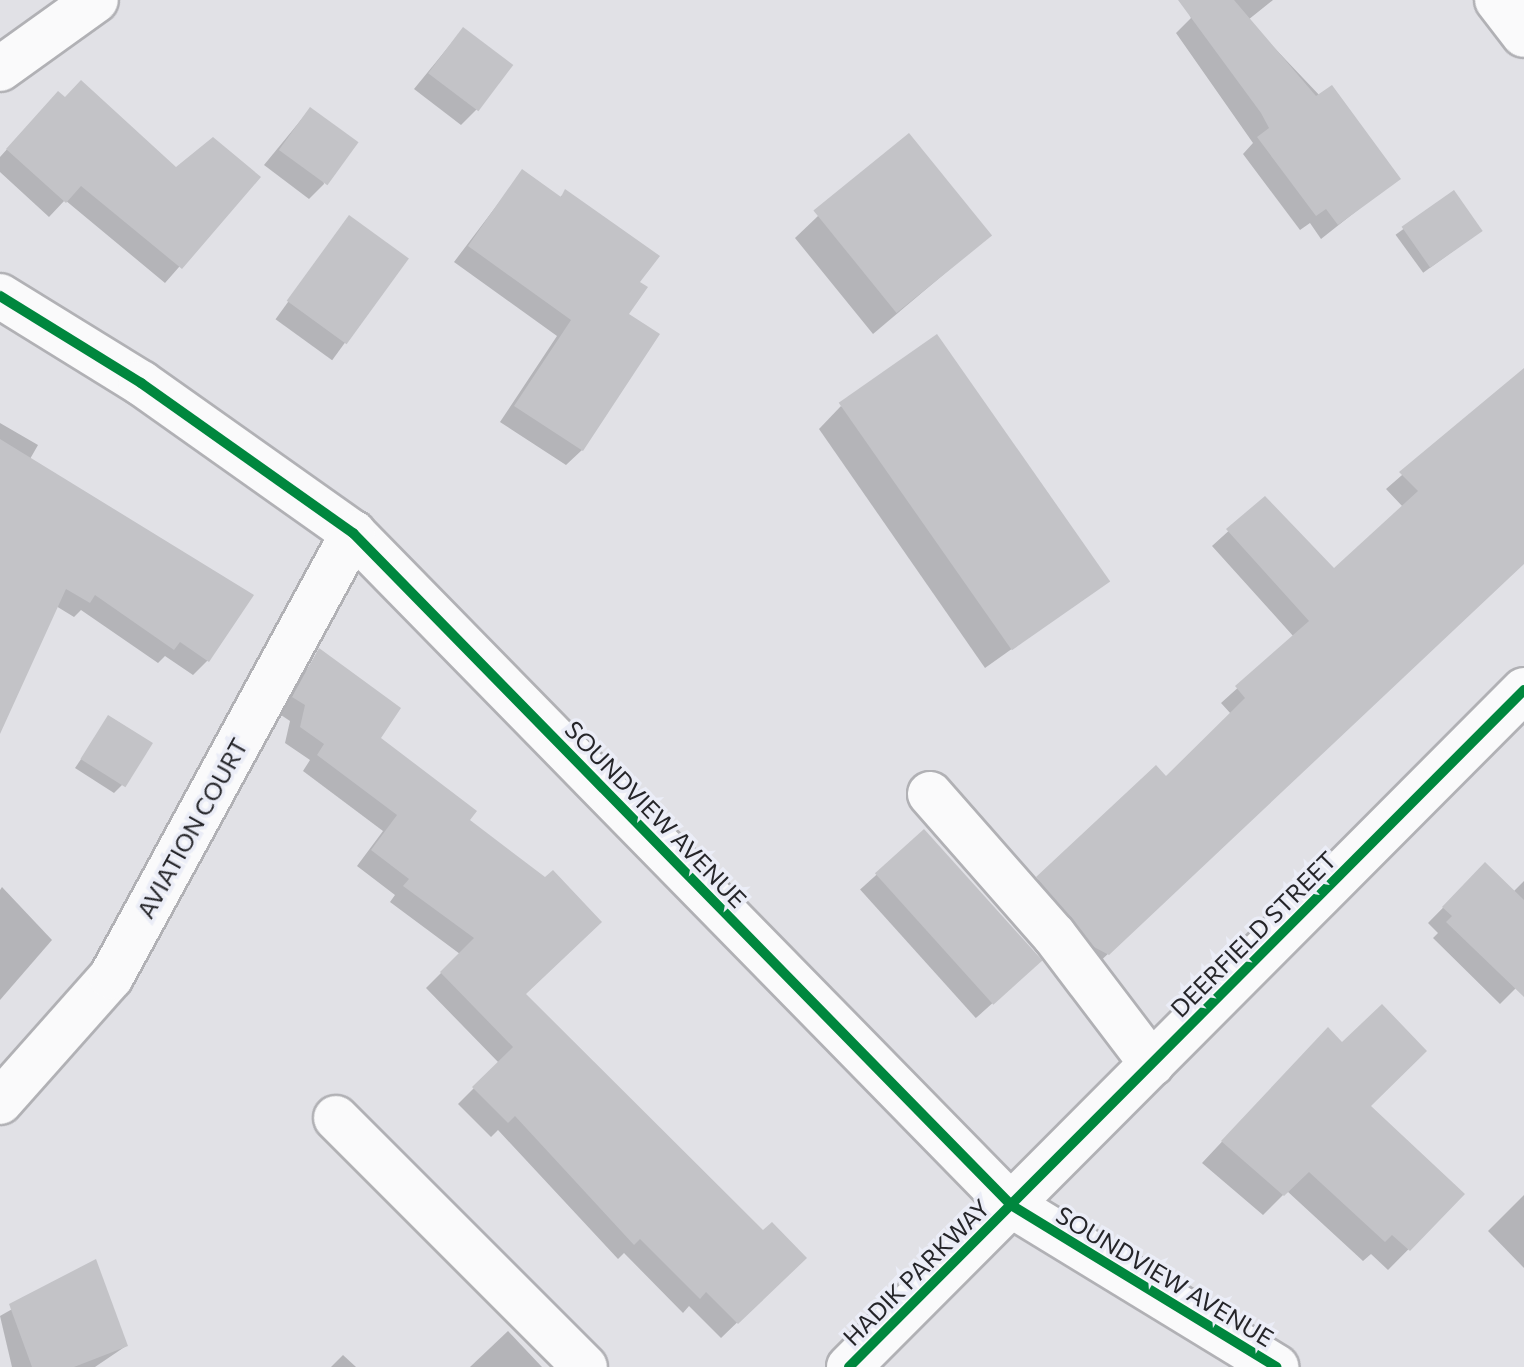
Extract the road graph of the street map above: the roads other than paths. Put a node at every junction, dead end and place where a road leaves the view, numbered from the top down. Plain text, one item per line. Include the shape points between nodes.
1 (96, 0) edge
2 (1497, 0) edge
3 (1524, 35) edge
4 (0, 69) edge
5 (0, 296) edge
6 (353, 533) junction
7 (1524, 690) edge
8 (930, 794) dead end
9 (1152, 1064) junction
10 (0, 1102) edge
11 (336, 1118) dead end
12 (1011, 1205) junction
13 (585, 1367) edge
14 (849, 1367) edge
15 (1276, 1367) edge

1 - 4 street
2 - 3 street
5 - 6 street, SOUNDVIEW AVENUE via 141,383
6 - 10 street, AVIATION COURT via 111,977
6 - 12 street, SOUNDVIEW AVENUE
7 - 9 street, DEERFIELD STREET
8 - 9 street via 1054,935
9 - 12 street, DEERFIELD STREET
11 - 13 street
12 - 14 street, HADIK PARKWAY
12 - 15 street, SOUNDVIEW AVENUE

